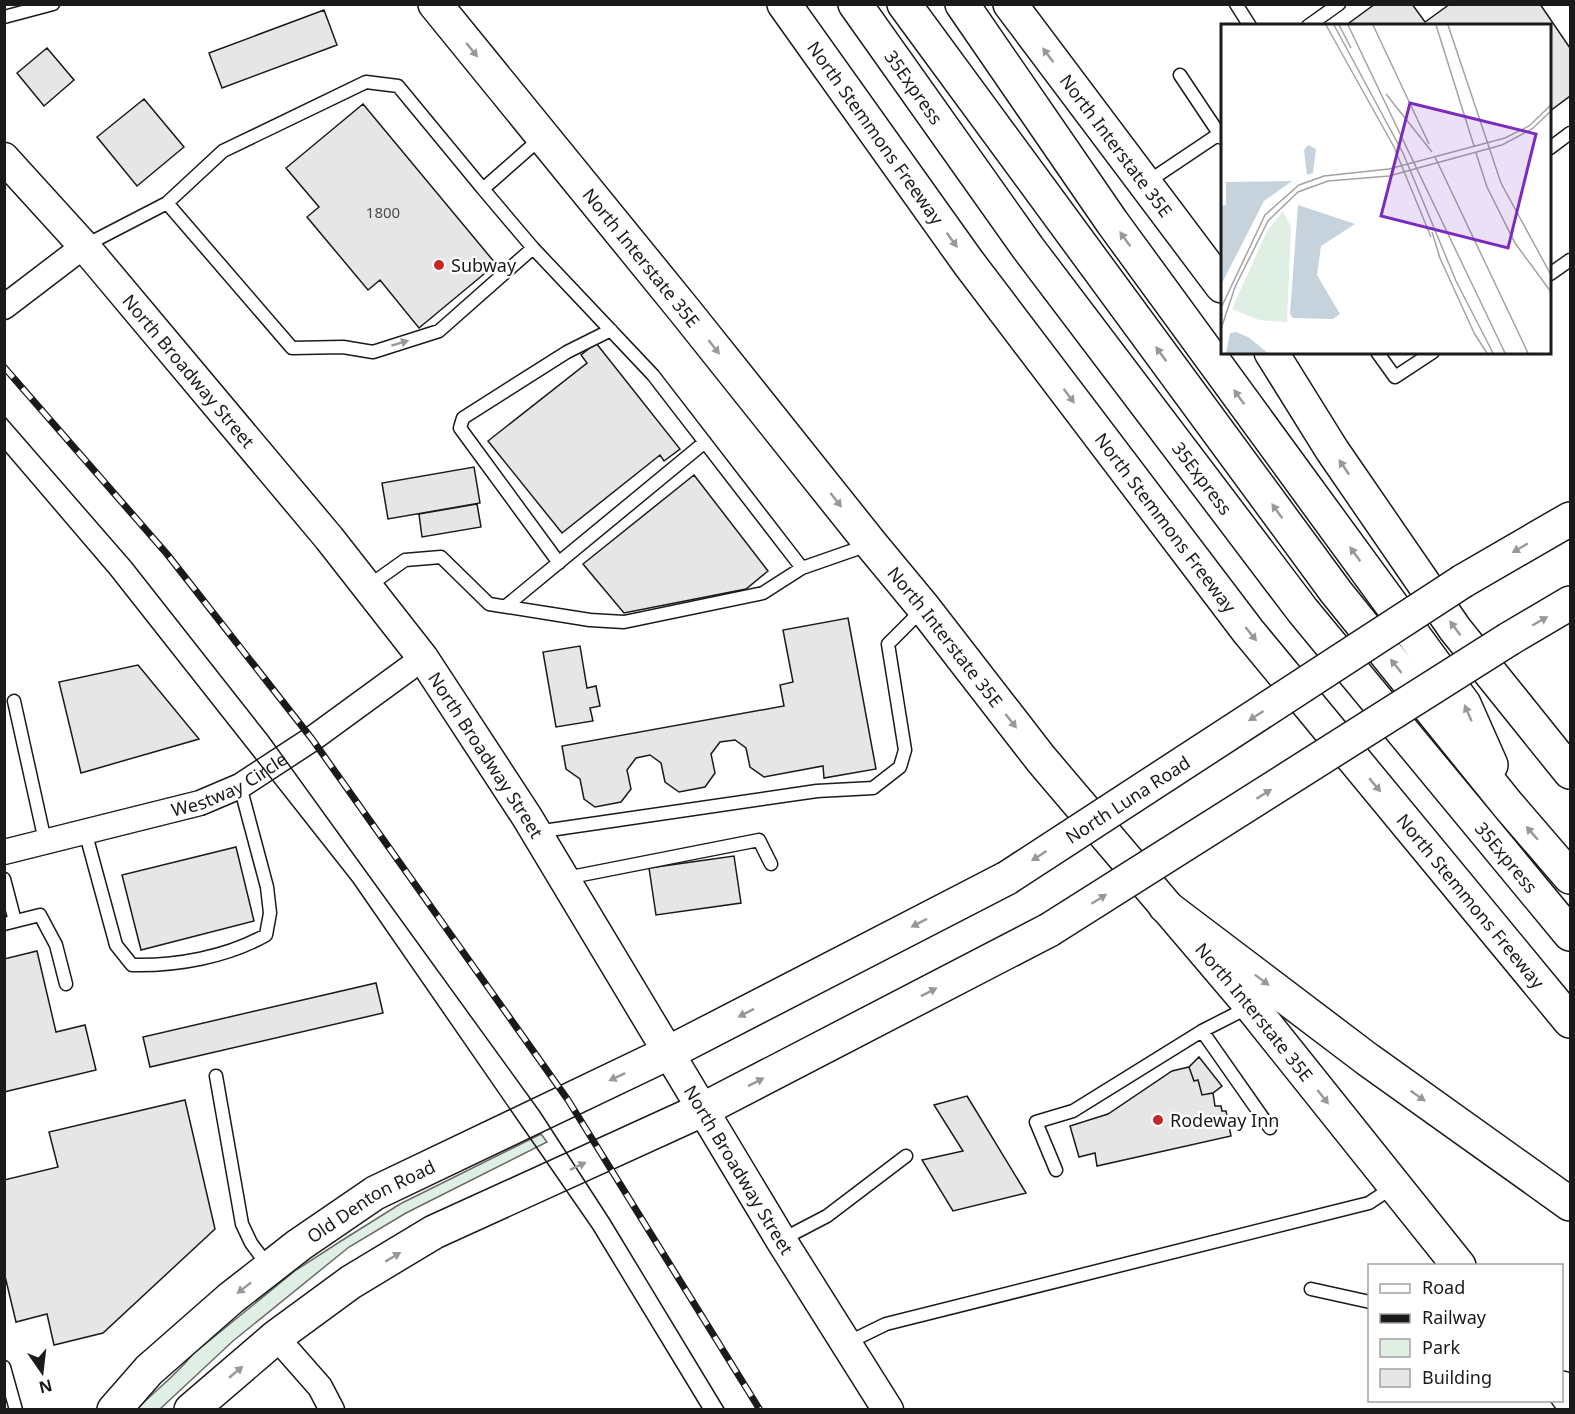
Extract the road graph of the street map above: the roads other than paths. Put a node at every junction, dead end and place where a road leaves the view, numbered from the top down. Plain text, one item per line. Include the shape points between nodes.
1 (53, 4) edge
2 (435, 4) edge
3 (783, 4) edge
4 (855, 4) edge
5 (904, 4) edge
6 (962, 4) edge
7 (1010, 4) edge
8 (1236, 4) edge
9 (1339, 4) edge
10 (4, 17) edge
11 (1249, 24) edge
12 (1311, 24) edge
13 (1180, 75) dead end
14 (1221, 134) edge
15 (1570, 134) edge
16 (1221, 136) edge
17 (543, 137) junction
18 (1551, 147) edge
19 (4, 158) edge
20 (1146, 183) junction
21 (483, 189) junction
22 (167, 203) junction
23 (84, 246) junction
24 (533, 248) junction
25 (1570, 260) edge
26 (1551, 273) edge
27 (1221, 285) edge
28 (4, 307) edge
29 (611, 330) junction
30 (1271, 354) edge
31 (1378, 354) edge
32 (1429, 354) edge
33 (705, 442) junction
34 (1570, 519) edge
35 (870, 544) junction
36 (559, 563) junction
37 (802, 568) junction
38 (367, 587) junction
39 (1570, 603) edge
40 (506, 606) junction
41 (924, 608) junction
42 (423, 658) junction
43 (14, 701) dead end
44 (1570, 772) edge
45 (240, 786) junction
46 (1508, 805) junction
47 (86, 831) junction
48 (536, 832) junction
49 (45, 841) junction
50 (4, 852) edge
51 (771, 864) dead end
52 (1570, 877) edge
53 (4, 879) edge
54 (564, 879) junction
55 (1165, 906) junction
56 (10, 923) edge
57 (1570, 934) edge
58 (66, 984) dead end
59 (1251, 1006) junction
60 (1570, 1022) edge
61 (1202, 1031) junction
62 (670, 1052) junction
63 (216, 1076) dead end
64 (704, 1109) junction
65 (1270, 1128) dead end
66 (906, 1156) dead end
67 (1056, 1170) dead end
68 (1394, 1186) junction
69 (1570, 1204) edge
70 (781, 1240) junction
71 (1456, 1264) edge
72 (270, 1268) junction
73 (1311, 1289) dead end
74 (1368, 1302) edge
75 (276, 1337) junction
76 (847, 1342) junction
77 (4, 1367) edge
78 (199, 1407) edge
79 (16, 1410) edge
80 (114, 1410) edge
81 (332, 1410) edge
82 (888, 1410) edge

1 - 10 lane
2 -> 17 main road, North Interstate 35E
3 -> 60 main road, North Stemmons Freeway via 968,262 1248,631
4 - 57 main road, 35Express via 1028,248 1303,611
46 -> 5 main road via 1336,592
46 -> 6 main road via 1464,704 1133,250
20 -> 7 main road, North Interstate 35E
8 - 11 lane
9 - 12 lane
13 - 14 lane
15 - 18 lane
16 - 20 lane
17 - 21 lane
17 -> 35 main road, North Interstate 35E
19 - 23 street, North Broadway Street
20 - 27 main road, North Interstate 35E
21 - 22 lane via 398,86 366,82 222,151
21 - 24 lane
22 - 23 lane
22 -> 24 lane via 292,348 343,347 373,352 439,331
23 - 28 street
23 - 38 street, North Broadway Street
24 - 29 lane
25 - 26 lane
29 - 33 lane via 653,375
29 - 36 lane via 567,352 463,418 460,428
44 -> 30 main road via 1455,629
31 - 32 lane via 1395,377
33 - 36 lane
33 - 37 lane
34 -> 62 main road, North Luna Road, bridge via 1463,581 1007,878
35 - 37 lane
35 - 41 main road, North Interstate 35E
36 - 40 lane
37 - 40 lane via 763,593 624,622
38 - 40 lane via 405,560 441,557 489,604
38 - 42 street, North Broadway Street
64 -> 39 main road, bridge via 1049,930
41 - 48 lane via 888,645 905,750 900,767 873,788 817,791
41 -> 55 main road, North Interstate 35E via 1041,759
42 - 45 street, Westway Circle
42 - 48 street, North Broadway Street
43 - 49 lane
45 - 47 street, Westway Circle via 200,803
45 - 47 lane via 267,887 270,913 266,935 246,946 160,965 132,965 116,945
52 -> 46 main road
47 - 49 street, Westway Circle
48 - 54 street, North Broadway Street
49 - 50 street, Westway Circle
51 - 54 lane via 759,840
53 - 56 lane
54 - 62 street, North Broadway Street
55 - 59 main road, North Interstate 35E
55 -> 69 main road via 1367,1059
56 - 58 lane via 40,915 56,945
59 - 61 lane
59 -> 68 main road, North Interstate 35E
61 - 65 lane
61 - 67 lane via 1073,1111 1036,1122
62 - 64 street, North Broadway Street
62 -> 72 main road, Old Denton Road via 375,1193
63 - 72 lane via 242,1224
64 - 70 street, North Broadway Street
75 -> 64 main road via 351,1282 434,1233
66 - 70 lane via 827,1216
68 - 71 main road, North Interstate 35E
68 - 76 lane via 1369,1203 886,1324
70 - 76 street, North Broadway Street
72 -> 80 main road, Old Denton Road via 149,1370
73 - 74 lane
78 -> 75 main road
75 - 81 street via 320,1387
76 - 82 street, North Broadway Street
77 - 79 lane

